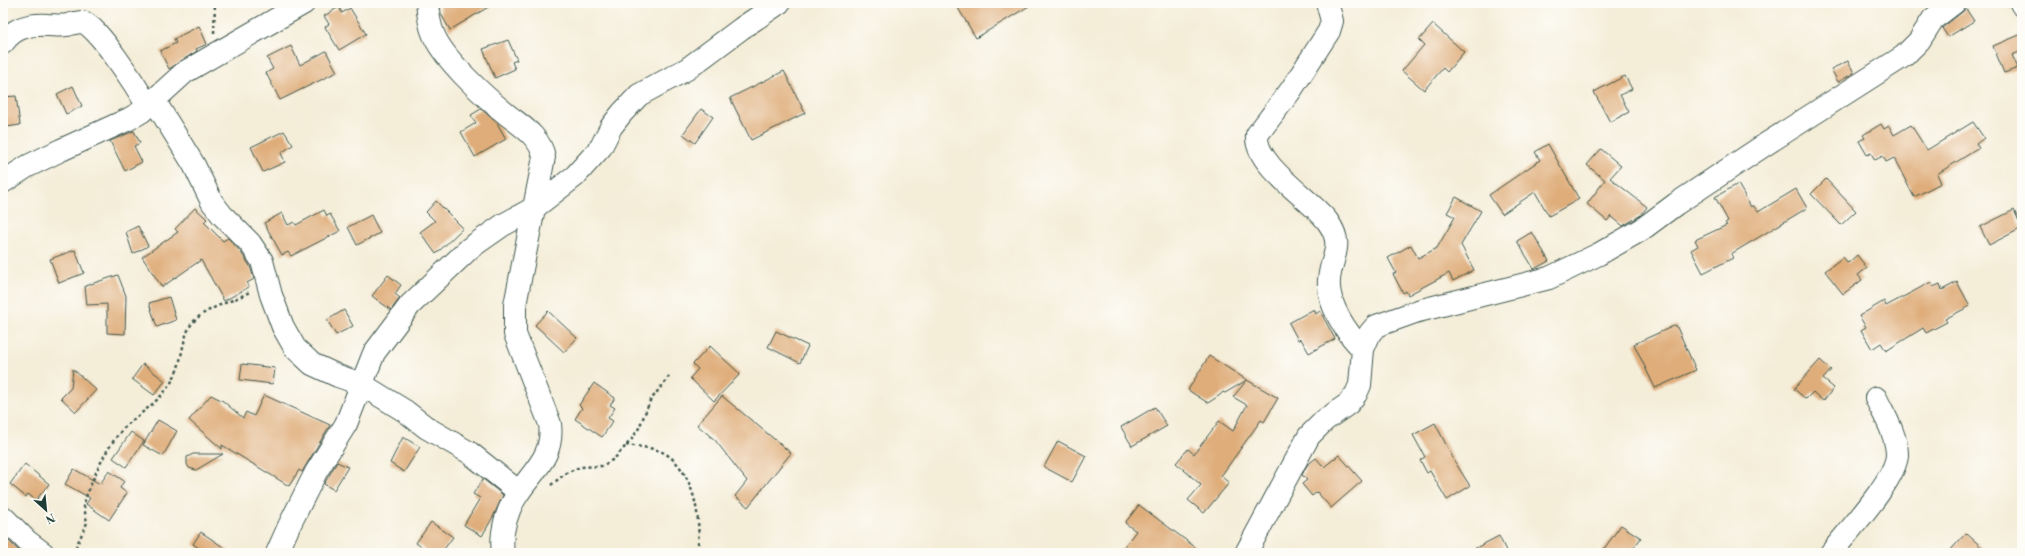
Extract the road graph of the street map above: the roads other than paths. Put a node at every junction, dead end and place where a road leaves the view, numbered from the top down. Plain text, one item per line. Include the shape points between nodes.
1 (304, 3) edge
2 (427, 3) edge
3 (779, 3) edge
4 (1954, 3) edge
5 (1328, 6) dead end
6 (6, 34) edge
7 (151, 102) junction
8 (3, 182) edge
9 (534, 208) junction
10 (1363, 349) junction
11 (362, 384) junction
12 (1876, 398) dead end
13 (519, 492) junction
14 (3, 517) edge
15 (43, 553) edge
16 (277, 553) edge
17 (503, 553) edge
18 (1246, 553) edge
19 (1831, 553) edge

1 - 7 street via 185,72
2 - 9 street via 433,34 457,67 504,112 534,136 542,147 543,166
3 - 9 street via 687,69 639,94 611,127 601,147 585,166
4 - 10 street via 1933,19 1919,41 1904,56 1763,146 1640,230 1599,254 1548,278 1390,319 1376,326
5 - 10 street via 1332,20 1328,31 1291,90 1257,135 1256,142 1272,168 1328,222 1337,242 1329,289 1334,306 1348,332
6 - 7 street via 26,25 65,25 82,22 110,49
7 - 8 street via 129,119 41,160
7 - 11 street via 194,165 212,202 250,243 262,261 283,327 295,348 312,364
9 - 11 street via 503,225 470,248 410,305 374,353
9 - 13 street via 515,305 516,334 550,424 552,436 541,464
10 - 18 street via 1360,385 1356,394 1348,404 1325,420 1309,436
11 - 13 street via 427,428 470,453
11 - 16 street via 346,424 316,472
12 - 19 street via 1895,443 1895,467 1883,487
13 - 17 street via 505,522 501,541
14 - 15 street

